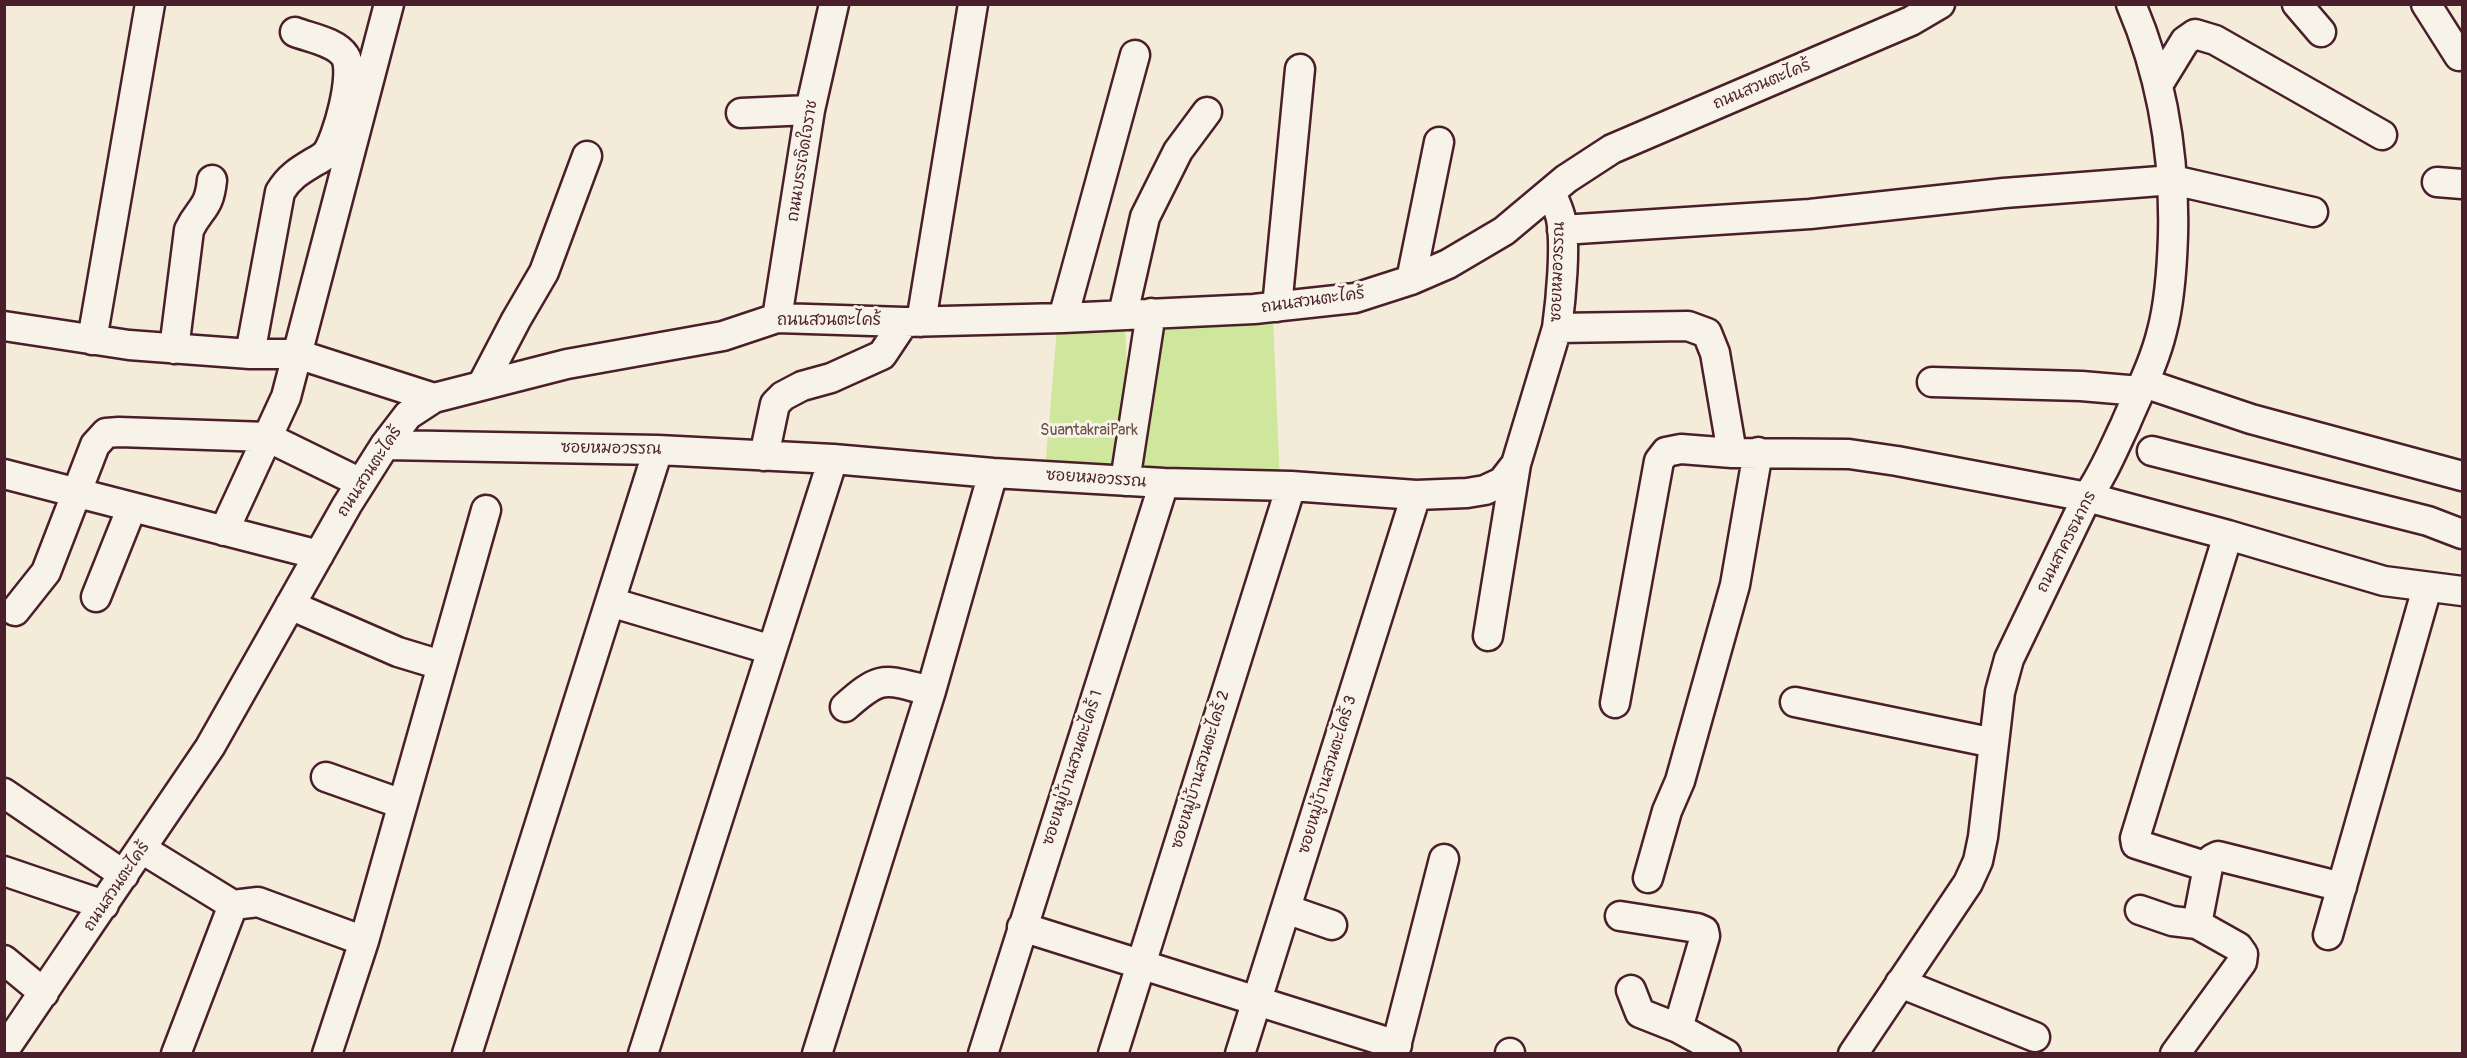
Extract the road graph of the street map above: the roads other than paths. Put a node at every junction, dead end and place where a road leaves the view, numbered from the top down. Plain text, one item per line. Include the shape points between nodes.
1 (150, 4) edge
2 (389, 4) edge
3 (834, 4) edge
4 (973, 4) edge
5 (1941, 4) edge
6 (2131, 4) edge
7 (2297, 4) edge
8 (2426, 4) edge
9 (295, 32) dead end
10 (2321, 32) dead end
11 (1135, 55) dead end
12 (2459, 56) dead end
13 (1300, 69) dead end
14 (2158, 85) junction
15 (810, 110) junction
16 (1207, 112) dead end
17 (741, 113) dead end
18 (349, 120) junction
19 (2382, 135) dead end
20 (1439, 142) dead end
21 (587, 156) dead end
22 (212, 180) dead end
23 (2174, 180) junction
24 (1551, 192) junction
25 (2313, 212) dead end
26 (1562, 230) junction
27 (1411, 280) junction
28 (1278, 307) junction
29 (1151, 313) junction
30 (1123, 314) junction
31 (777, 318) junction
32 (1063, 318) junction
33 (913, 322) junction
34 (4, 326) edge
35 (1557, 328) junction
36 (92, 340) junction
37 (174, 349) junction
38 (250, 354) junction
39 (297, 354) junction
40 (1932, 382) dead end
41 (482, 386) junction
42 (2142, 387) junction
43 (434, 398) junction
44 (267, 437) junction
45 (385, 445) junction
46 (658, 450) junction
47 (2152, 451) dead end
48 (1745, 453) junction
49 (764, 456) junction
50 (833, 459) junction
51 (1516, 464) junction
52 (993, 473) junction
53 (4, 474) edge
54 (2463, 476) edge
55 (1125, 481) junction
56 (361, 483) junction
57 (1164, 483) junction
58 (1291, 486) junction
59 (75, 493) junction
60 (1416, 495) junction
61 (2087, 497) junction
62 (132, 507) junction
63 (486, 510) dead end
64 (224, 531) junction
65 (2463, 534) edge
66 (2228, 535) junction
67 (319, 555) junction
68 (2427, 588) junction
69 (2463, 591) edge
70 (96, 597) dead end
71 (610, 602) junction
72 (290, 605) junction
73 (15, 611) dead end
74 (1488, 636) dead end
75 (772, 650) junction
76 (441, 665) junction
77 (931, 691) junction
78 (1795, 702) dead end
79 (1615, 703) dead end
80 (846, 707) dead end
81 (1994, 743) junction
82 (326, 777) dead end
83 (4, 793) edge
84 (402, 804) junction
85 (142, 849) junction
86 (1444, 859) dead end
87 (2208, 867) junction
88 (4, 871) edge
89 (124, 875) junction
90 (1648, 878) dead end
91 (2342, 887) junction
92 (104, 905) junction
93 (233, 905) junction
94 (1286, 909) junction
95 (2140, 910) dead end
96 (1620, 916) dead end
97 (2197, 924) junction
98 (1332, 925) dead end
99 (1022, 927) junction
100 (2328, 935) dead end
101 (364, 941) junction
102 (4, 960) edge
103 (1140, 965) junction
104 (1900, 983) junction
105 (1631, 990) dead end
106 (44, 993) junction
107 (1257, 1000) junction
108 (1678, 1028) junction
109 (2035, 1037) dead end
110 (12, 1048) edge
111 (1396, 1049) edge
112 (176, 1053) edge
113 (327, 1053) edge
114 (467, 1053) edge
115 (643, 1053) edge
116 (817, 1053) edge
117 (983, 1053) edge
118 (1113, 1053) edge
119 (1240, 1053) edge
120 (1726, 1053) edge
121 (1853, 1053) edge
122 (2175, 1053) edge

1 - 36 street
2 - 18 street
3 - 15 street, ถนนบรรเจิดใจราช
4 - 33 street
5 - 24 street, ถนนสวนตะไคร้ via 1911,21 1612,149
6 - 14 street, ถนนสาครธนากร
7 - 10 street
8 - 12 street
9 - 18 street via 333,46 345,55
11 - 32 street
13 - 28 street
14 - 19 street via 2185,41 2195,34 2216,40
14 - 23 street, ถนนสาครธนากร
15 - 17 street
15 - 31 street, ถนนบรรเจิดใจราช
16 - 30 street via 1178,151 1145,217
18 - 38 street via 325,155 288,179 280,192
18 - 39 street
20 - 27 street
21 - 41 street via 544,272
22 - 37 street via 210,198 189,230
23 - 25 street
23 - 26 street via 1810,214
23 - 42 street, ถนนสาครธนากร via 2170,278 2162,331
24 - 26 street, ซอยหมอวรรณ
24 - 27 street, ถนนสวนตะไคร้ via 1504,231 1448,264
26 - 35 street, ซอยหมอวรรณ
27 - 28 street, ถนนสวนตะไคร้ via 1355,298
28 - 29 street, ถนนสวนตะไคร้
29 - 30 street, ถนนสวนตะไคร้
29 - 55 street
30 - 32 street, ถนนสวนตะไคร้
31 - 33 street, ถนนสวนตะไคร้
31 - 41 street, ถนนสวนตะไคร้ via 723,336 567,364
32 - 33 street, ถนนสวนตะไคร้
33 - 49 street via 882,355 783,396 775,404
34 - 36 street
35 - 48 street via 1689,326 1707,333
35 - 51 street, ซอยหมอวรรณ
36 - 37 street
37 - 38 street
38 - 39 street
39 - 43 street
39 - 44 street via 286,397
40 - 42 street
41 - 43 street, ถนนสวนตะไคร้
42 - 54 street
42 - 61 street, ถนนสาครธนากร
43 - 45 street, ถนนสวนตะไคร้ via 408,415
44 - 56 street
44 - 59 street via 106,433 95,445
44 - 64 street
45 - 46 street, ซอยหมอวรรณ
45 - 56 street, ถนนสวนตะไคร้
46 - 49 street, ซอยหมอวรรณ
46 - 71 street
47 - 65 street via 2428,521
48 - 61 street via 1849,454 1897,460
48 - 79 street via 1680,450 1666,452 1659,461
48 - 90 street via 1735,585 1680,781
49 - 50 street, ซอยหมอวรรณ
50 - 52 street, ซอยหมอวรรณ
50 - 75 street
51 - 60 street, ซอยหมอวรรณ via 1502,482 1485,490
51 - 74 street
52 - 55 street, ซอยหมอวรรณ
52 - 77 street
53 - 59 street
55 - 57 street, ซอยหมอวรรณ
56 - 67 street, ถนนสวนตะไคร้
57 - 58 street, ซอยหมอวรรณ
57 - 99 street, ซอยหมู่บ้านสวนตะไคร้ 1
58 - 60 street, ซอยหมอวรรณ
58 - 103 street, ซอยหมู่บ้านสวนตะไคร้ 2
59 - 62 street
59 - 73 street via 46,572
60 - 94 street, ซอยหมู่บ้านสวนตะไคร้ 3
61 - 66 street
61 - 81 street, ถนนสาครธนากร via 2009,659 2000,692
62 - 64 street
62 - 70 street
63 - 76 street
64 - 67 street
66 - 68 street via 2384,581
66 - 87 street via 2135,838 2143,848
67 - 72 street, ถนนสวนตะไคร้
68 - 69 street
68 - 91 street
71 - 75 street
71 - 114 street
72 - 76 street via 398,652
72 - 85 street, ถนนสวนตะไคร้ via 210,747
75 - 115 street
76 - 84 street
77 - 80 street via 878,682
77 - 116 street
78 - 81 street
81 - 104 street, ถนนสาครธนากร via 1978,861 1968,883
82 - 84 street
83 - 89 street
84 - 101 street
85 - 89 street, ถนนสวนตะไคร้
85 - 93 street
86 - 111 street
87 - 91 street via 2218,856
87 - 97 street
88 - 92 street
89 - 92 street, ถนนสวนตะไคร้
91 - 100 street
92 - 106 street, ถนนสวนตะไคร้
93 - 101 street via 258,902
93 - 112 street
94 - 98 street
94 - 107 street, ซอยหมู่บ้านสวนตะไคร้ 3
95 - 97 street via 2172,921
96 - 108 street via 1704,931
97 - 122 street via 2238,947 2243,954 2242,962
99 - 103 street
99 - 117 street, ซอยหมู่บ้านสวนตะไคร้ 1
101 - 113 street
102 - 106 street
103 - 107 street
103 - 118 street, ซอยหมู่บ้านสวนตะไคร้ 2
104 - 109 street
104 - 121 street, ถนนสาครธนากร
105 - 108 street via 1640,1013
106 - 110 street, ถนนสวนตะไคร้
107 - 111 street
107 - 119 street, ซอยหมู่บ้านสวนตะไคร้ 3
108 - 120 street

